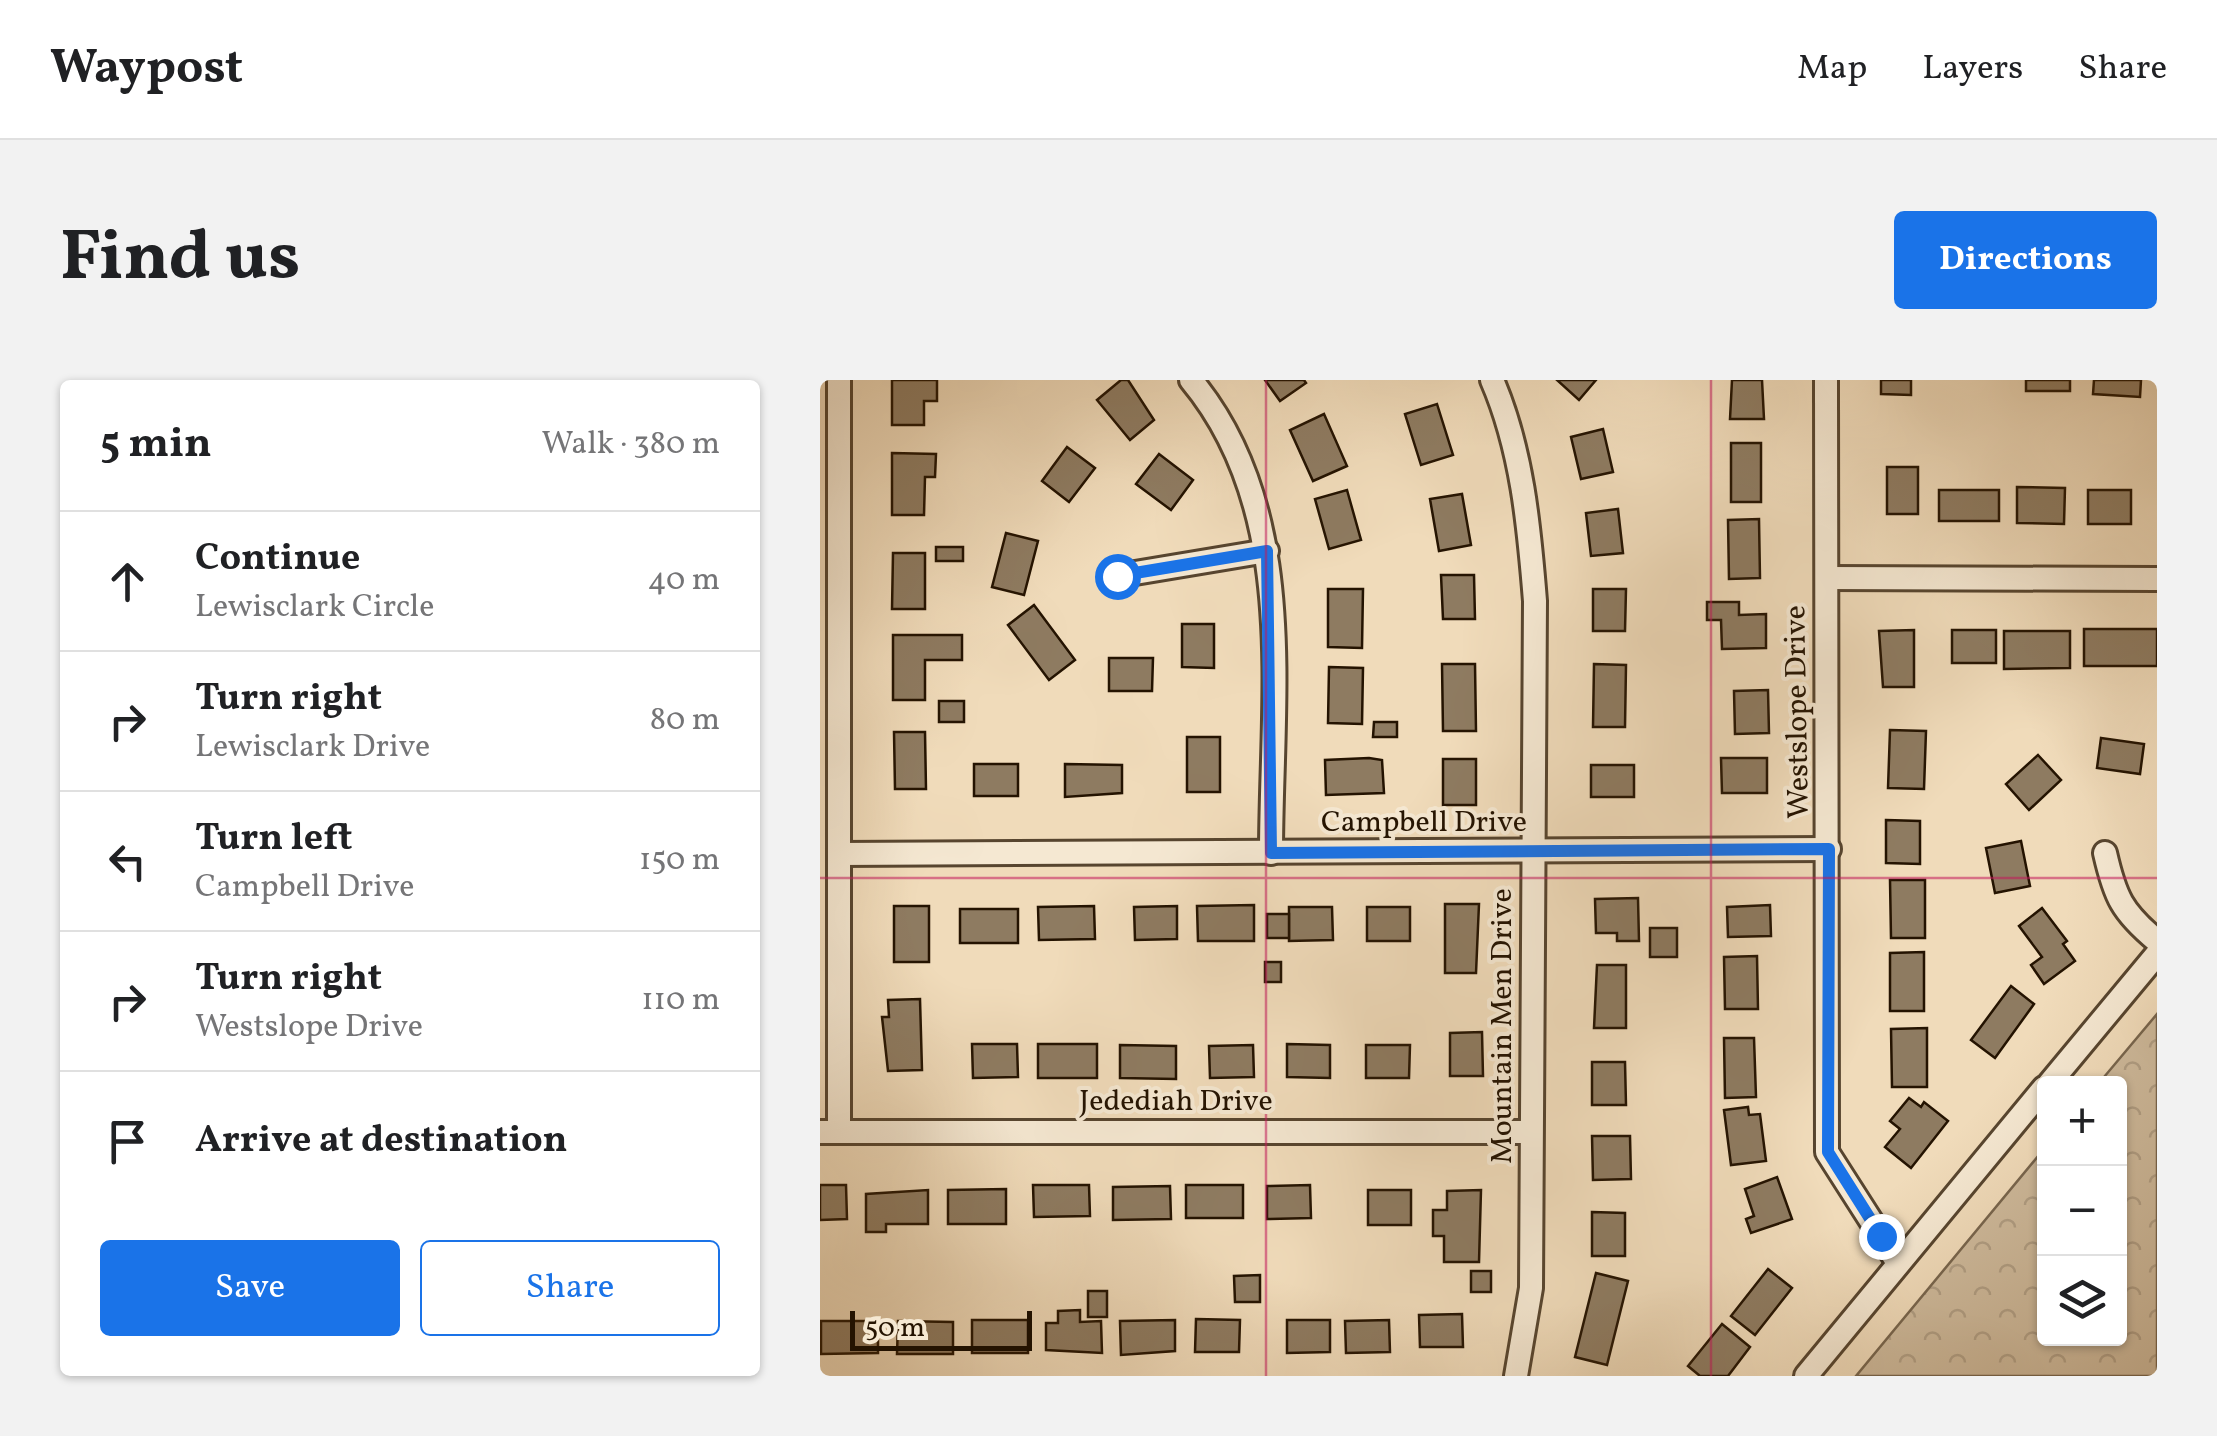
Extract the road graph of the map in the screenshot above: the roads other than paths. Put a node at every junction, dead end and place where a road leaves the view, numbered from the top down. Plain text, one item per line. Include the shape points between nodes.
1 (838, 380) edge
2 (1191, 380) edge
3 (1492, 380) edge
4 (1826, 380) edge
5 (1267, 551) junction
6 (1117, 576) dead end
7 (1826, 578) junction
8 (2157, 580) edge
9 (1829, 849) junction
10 (1271, 853) junction
11 (1534, 853) junction
12 (2105, 853) dead end
13 (839, 854) junction
14 (2157, 941) edge
15 (2157, 954) edge
16 (2055, 1076) edge
17 (2037, 1098) edge
18 (829, 1132) edge
19 (1532, 1132) junction
20 (1898, 1263) junction
21 (1516, 1376) edge
22 (1806, 1376) edge

1 - 13 street
2 - 5 street via 1225,427 1248,479
3 - 11 street, Mountain Men Drive via 1528,520 1535,600
4 - 7 street, Westslope Drive
5 - 6 street
5 - 10 street
7 - 8 street
7 - 9 street, Westslope Drive
9 - 11 street, Campbell Drive
9 - 20 street, Westslope Drive via 1828,1152
10 - 11 street, Campbell Drive
10 - 13 street, Campbell Drive
11 - 19 street, Mountain Men Drive
12 - 14 street via 2127,915
13 - 18 street
15 - 16 street
17 - 20 street
18 - 19 street, Jedediah Drive
19 - 21 street, Mountain Men Drive via 1532,1288
20 - 22 street

